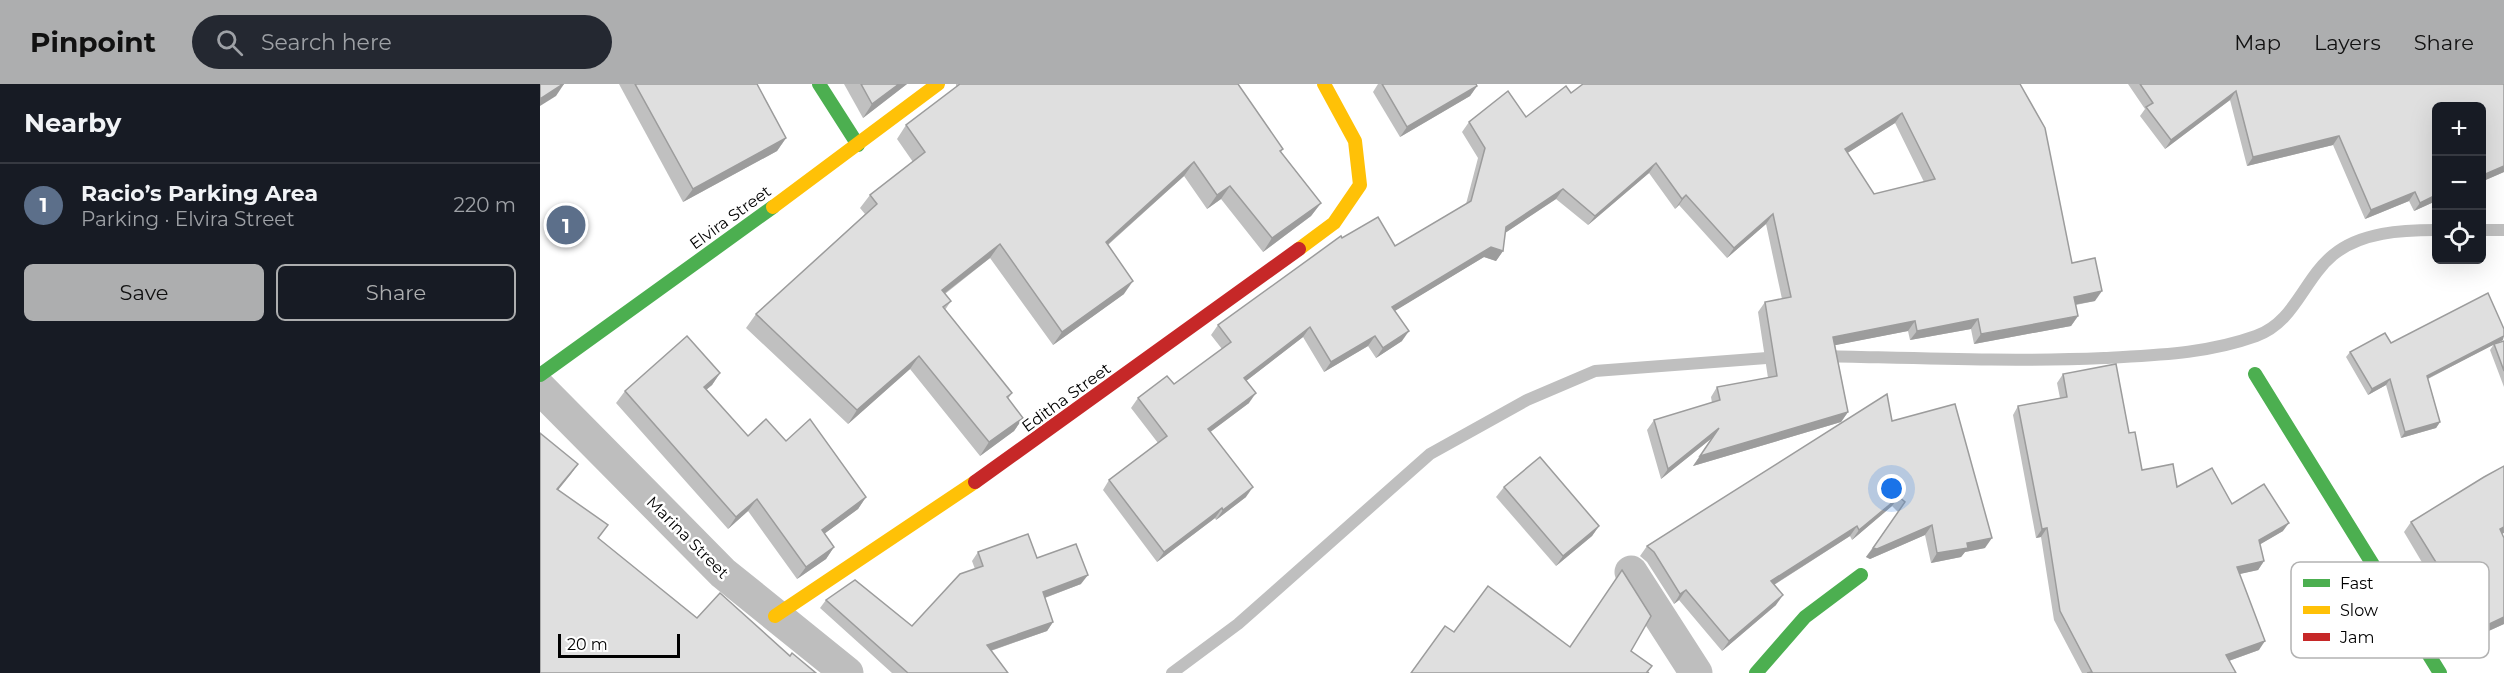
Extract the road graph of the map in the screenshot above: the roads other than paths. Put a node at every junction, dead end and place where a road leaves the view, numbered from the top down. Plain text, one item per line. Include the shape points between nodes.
1 (819, 84) edge
2 (938, 84) edge
3 (1324, 84) edge
4 (858, 145) junction
5 (2256, 374) dead end
6 (540, 375) edge
7 (540, 388) edge
8 (2372, 562) edge
9 (1631, 572) dead end
10 (1861, 575) dead end
11 (775, 616) junction
12 (2431, 658) edge
13 (847, 673) edge
14 (1696, 673) edge
15 (1756, 673) edge
16 (2440, 673) edge

1 - 4 street
2 - 4 street, Elvira Street
3 - 11 street, Editha Street via 1355,141 1359,185 1334,223 988,473
4 - 6 street, Elvira Street
5 - 8 street
7 - 11 street, Marina Street via 723,573
9 - 14 street
10 - 15 street via 1805,617
11 - 13 street, Marina Street
12 - 16 street

